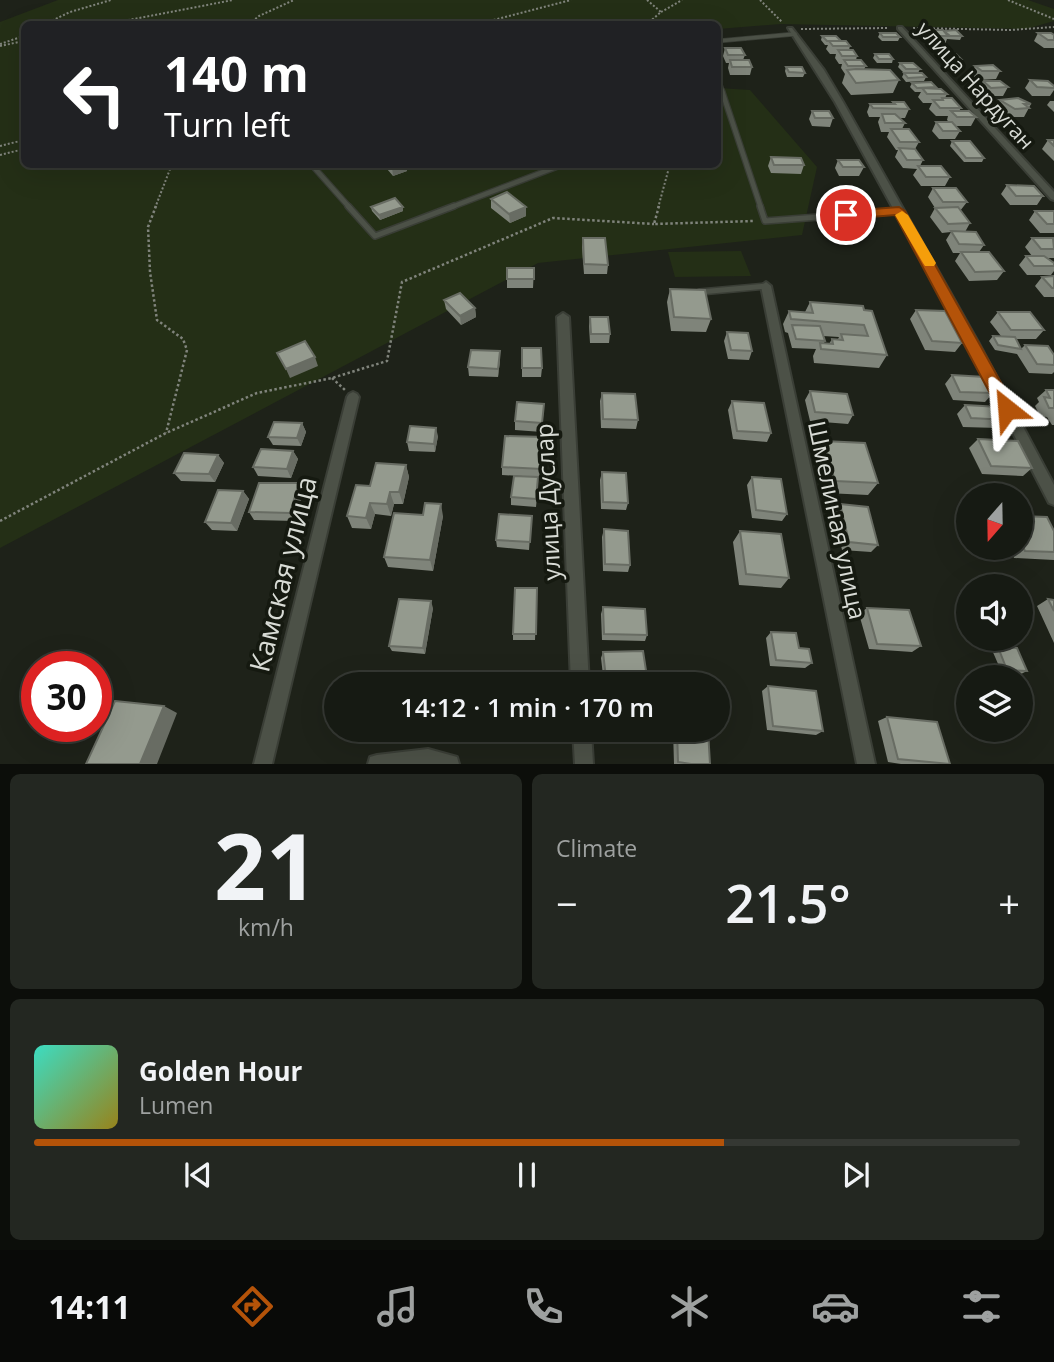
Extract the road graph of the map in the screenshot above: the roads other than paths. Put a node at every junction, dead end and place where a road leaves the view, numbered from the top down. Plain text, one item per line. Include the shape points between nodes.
1 (900, 28) road end
2 (792, 32) joint
3 (721, 41) edge
4 (721, 88) edge
5 (726, 105) junction
6 (721, 107) edge
7 (314, 168) edge
8 (554, 168) edge
9 (1054, 197) edge
10 (899, 211) junction
11 (766, 286) joint
12 (689, 293) edge
13 (563, 317) dead end
14 (353, 397) road end
15 (1054, 499) edge
16 (579, 672) edge
17 (583, 742) edge
18 (263, 764) edge
19 (377, 764) edge
20 (450, 764) edge
21 (584, 764) edge
22 (866, 764) edge

1 - 9 street, улица Нардуган
2 - 3 lane
2 - 10 street via 833,92
4 - 5 lane
5 - 6 lane
5 - 10 lane via 765,221
7 - 8 lane via 375,236
10 - 15 street
11 - 12 lane
11 - 22 street, Шмелиная улица
13 - 16 street, улица Дуслар
14 - 18 street, Камская улица
17 - 21 street
19 - 20 street via 428,758

